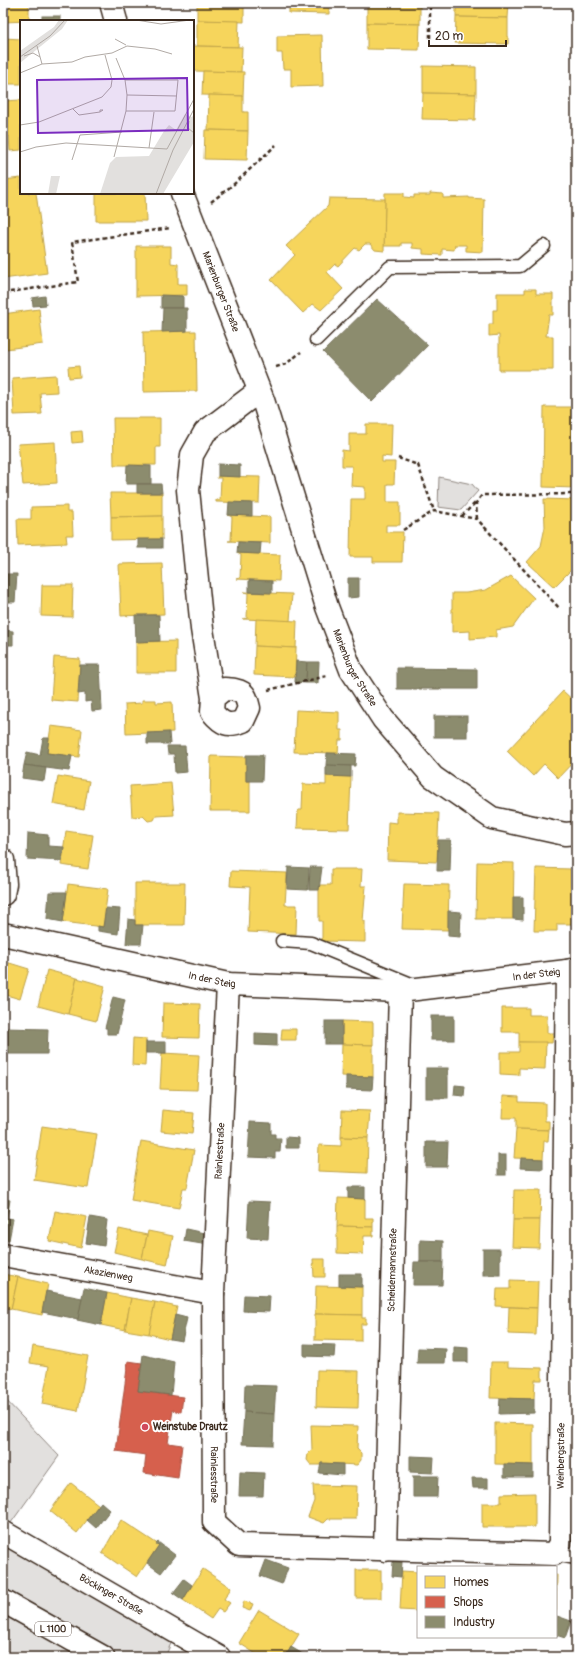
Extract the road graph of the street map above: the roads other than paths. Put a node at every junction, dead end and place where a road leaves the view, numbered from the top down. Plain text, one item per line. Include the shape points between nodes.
1 (111, 3) edge
2 (116, 20) edge
3 (182, 194) edge
4 (544, 246) dead end
5 (316, 340) road end
6 (256, 382) junction
7 (213, 698) junction
8 (576, 833) edge
9 (3, 860) edge
10 (3, 894) edge
11 (3, 934) edge
12 (282, 941) dead end
13 (571, 970) edge
14 (228, 984) junction
15 (425, 990) junction
16 (400, 991) junction
17 (3, 1255) edge
18 (213, 1293) junction
19 (3, 1532) edge
20 (385, 1550) junction
21 (554, 1554) junction
22 (576, 1558) edge
23 (3, 1601) edge
24 (103, 1657) edge
25 (219, 1657) edge

1 - 2 street
3 - 6 street, Marienburger Straße
4 - 5 lane via 520,266 390,267
6 - 7 street via 205,432 192,455 188,490 202,629
6 - 8 street, Marienburger Straße via 327,607 351,670 383,719 433,777 492,818 565,834
7 - 7 street via 212,712 220,722 233,725 243,721 249,708 246,696 239,690 224,689
9 - 10 street
11 - 14 street, In der Steig
12 - 15 lane via 311,943
13 - 15 street, In der Steig
13 - 21 street, Weinbergstraße via 560,1543
14 - 16 street, In der Steig
14 - 18 street, Rainlesstraße
15 - 16 street, In der Steig
16 - 20 street, Scheidemannstraße
17 - 18 street, Akazienweg
18 - 20 street, Rainlesstraße via 214,1522 239,1545
19 - 25 street, Böckinger Straße
20 - 21 street, Rainlesstraße
21 - 22 lane, Rainlesstraße
23 - 24 street, L 1100

